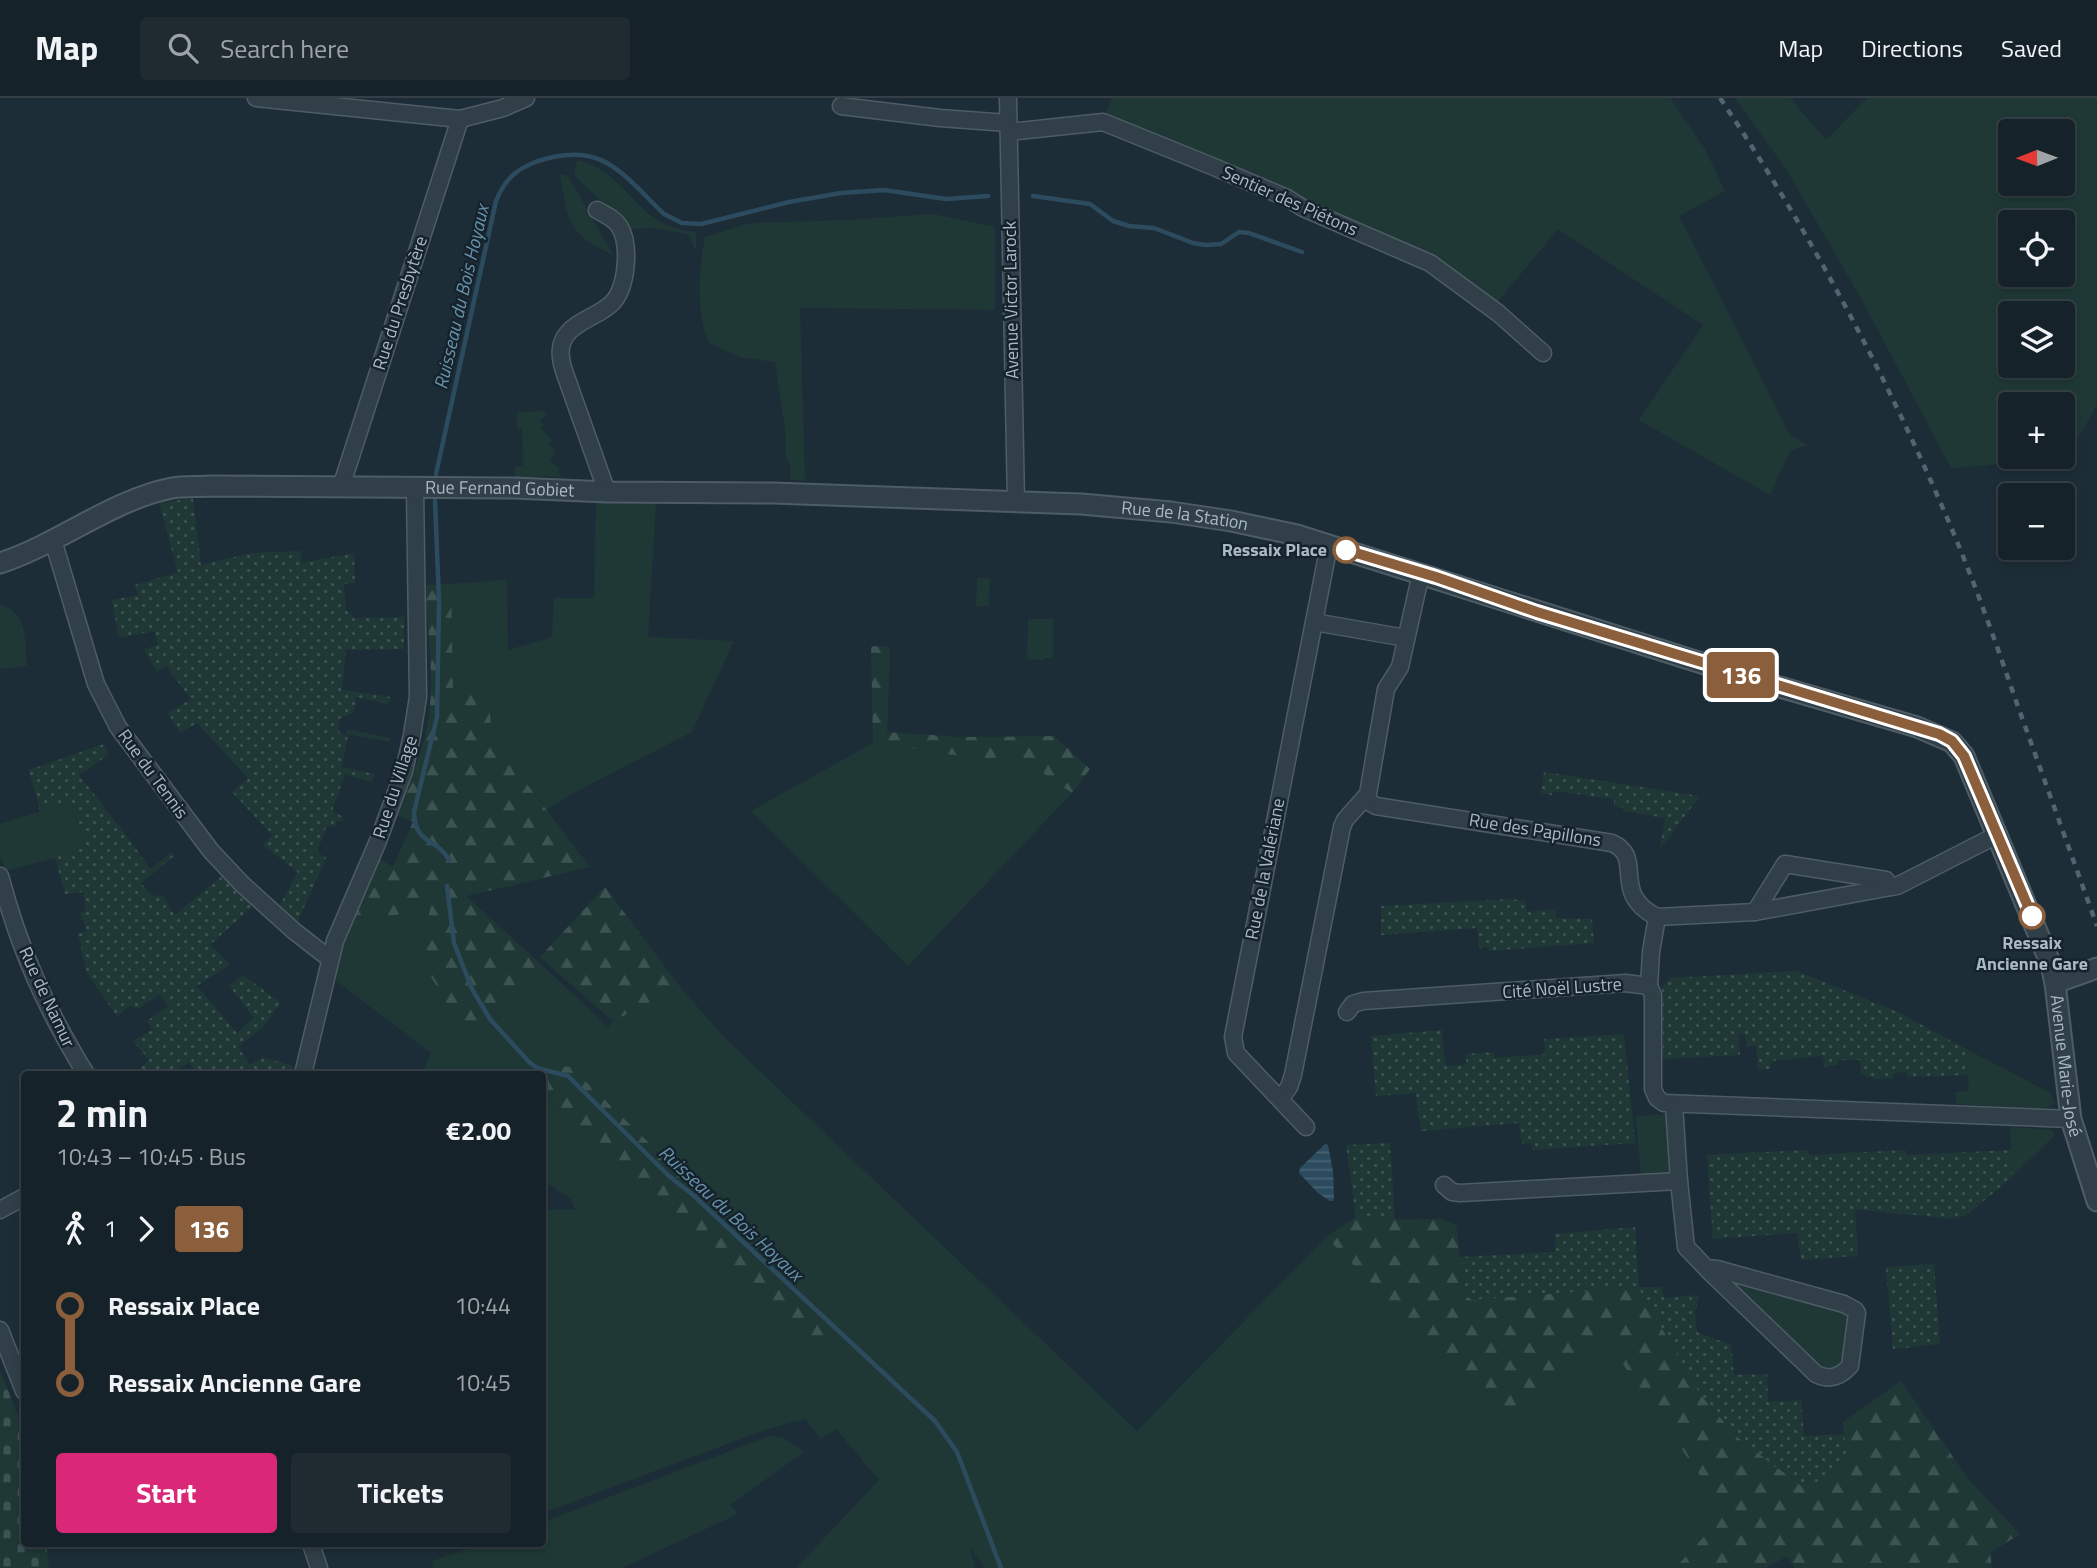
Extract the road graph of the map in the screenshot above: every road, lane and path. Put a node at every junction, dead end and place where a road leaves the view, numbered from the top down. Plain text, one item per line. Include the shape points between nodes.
1 (256, 98) edge
2 (526, 98) edge
3 (1008, 98) edge
4 (841, 106) dead end
5 (460, 119) junction
6 (1009, 127) junction
7 (597, 210) dead end
8 (1543, 353) dead end
9 (341, 487) junction
10 (415, 488) junction
11 (607, 492) junction
12 (1016, 502) junction
13 (53, 540) junction
14 (1329, 545) junction
15 (0, 563) edge
16 (1422, 573) junction
17 (1314, 622) junction
18 (1406, 638) junction
19 (1952, 741) joint
20 (1365, 800) junction
21 (1997, 835) junction
22 (0, 876) edge
23 (1891, 887) junction
24 (1755, 912) junction
25 (1657, 917) junction
26 (328, 964) junction
27 (2088, 972) edge
28 (2055, 983) junction
29 (1649, 986) junction
30 (1347, 1012) dead end
31 (84, 1071) edge
32 (304, 1071) edge
33 (1281, 1098) junction
34 (1674, 1104) junction
35 (2071, 1119) junction
36 (1306, 1127) dead end
37 (1679, 1181) junction
38 (1444, 1185) dead end
39 (21, 1199) edge
40 (2097, 1201) edge
41 (0, 1210) edge
42 (1706, 1268) junction
43 (0, 1330) edge
44 (21, 1383) edge
45 (312, 1547) edge
46 (320, 1568) edge

1 - 5 street
2 - 5 street
3 - 6 street, Avenue Victor Larock
4 - 6 street, Sentier des Piétons
5 - 9 street, Rue du Presbytère
6 - 8 street, Sentier des Piétons via 1102,122 1214,167 1430,263
6 - 12 street, Avenue Victor Larock
7 - 11 street via 613,218 620,228 624,284 612,303 569,332 560,351
9 - 10 street, Rue Fernand Gobiet
9 - 13 street, Rue Fernand Gobiet via 172,488 120,506
10 - 11 street, Rue Fernand Gobiet
10 - 26 street, Rue du Village via 418,697 412,735 404,771
11 - 12 street, Rue Fernand Gobiet
12 - 14 street, Rue de la Station via 1171,512
13 - 15 street, Rue Fernand Gobiet
13 - 26 street, Rue du Tennis via 96,684 118,727 211,851
14 - 16 street, Rue de la Station
14 - 17 street, Rue de la Valériane
16 - 18 street
16 - 19 street, Rue de la Station
17 - 18 street
17 - 33 street, Rue de la Valériane via 1233,1037 1236,1053
18 - 20 street via 1400,667 1386,690
19 - 21 street, Avenue Marie-José via 1964,756
20 - 25 street, Rue des Papillons via 1376,806 1612,843 1628,856 1633,896
20 - 33 street via 1342,827 1293,1075
21 - 23 street
21 - 28 street, Avenue Marie-José via 2040,935
22 - 31 street, Rue de Namur via 32,973
23 - 24 street
23 - 24 street via 1886,880 1785,864
24 - 25 street
25 - 29 street
26 - 32 street, Rue du Village
27 - 28 street
28 - 35 street, Avenue Marie-José
29 - 30 street, Cité Noël Lustre via 1625,983 1363,1002 1353,1004
29 - 34 street via 1653,995 1653,1089 1661,1101
33 - 36 street, Rue de la Valériane
34 - 35 street
34 - 37 street
35 - 40 street, Avenue Marie-José
37 - 38 street via 1460,1193
37 - 42 street via 1686,1247
39 - 41 street
42 - 42 street via 1816,1374 1838,1376 1850,1366 1855,1310
43 - 44 street
45 - 46 street

